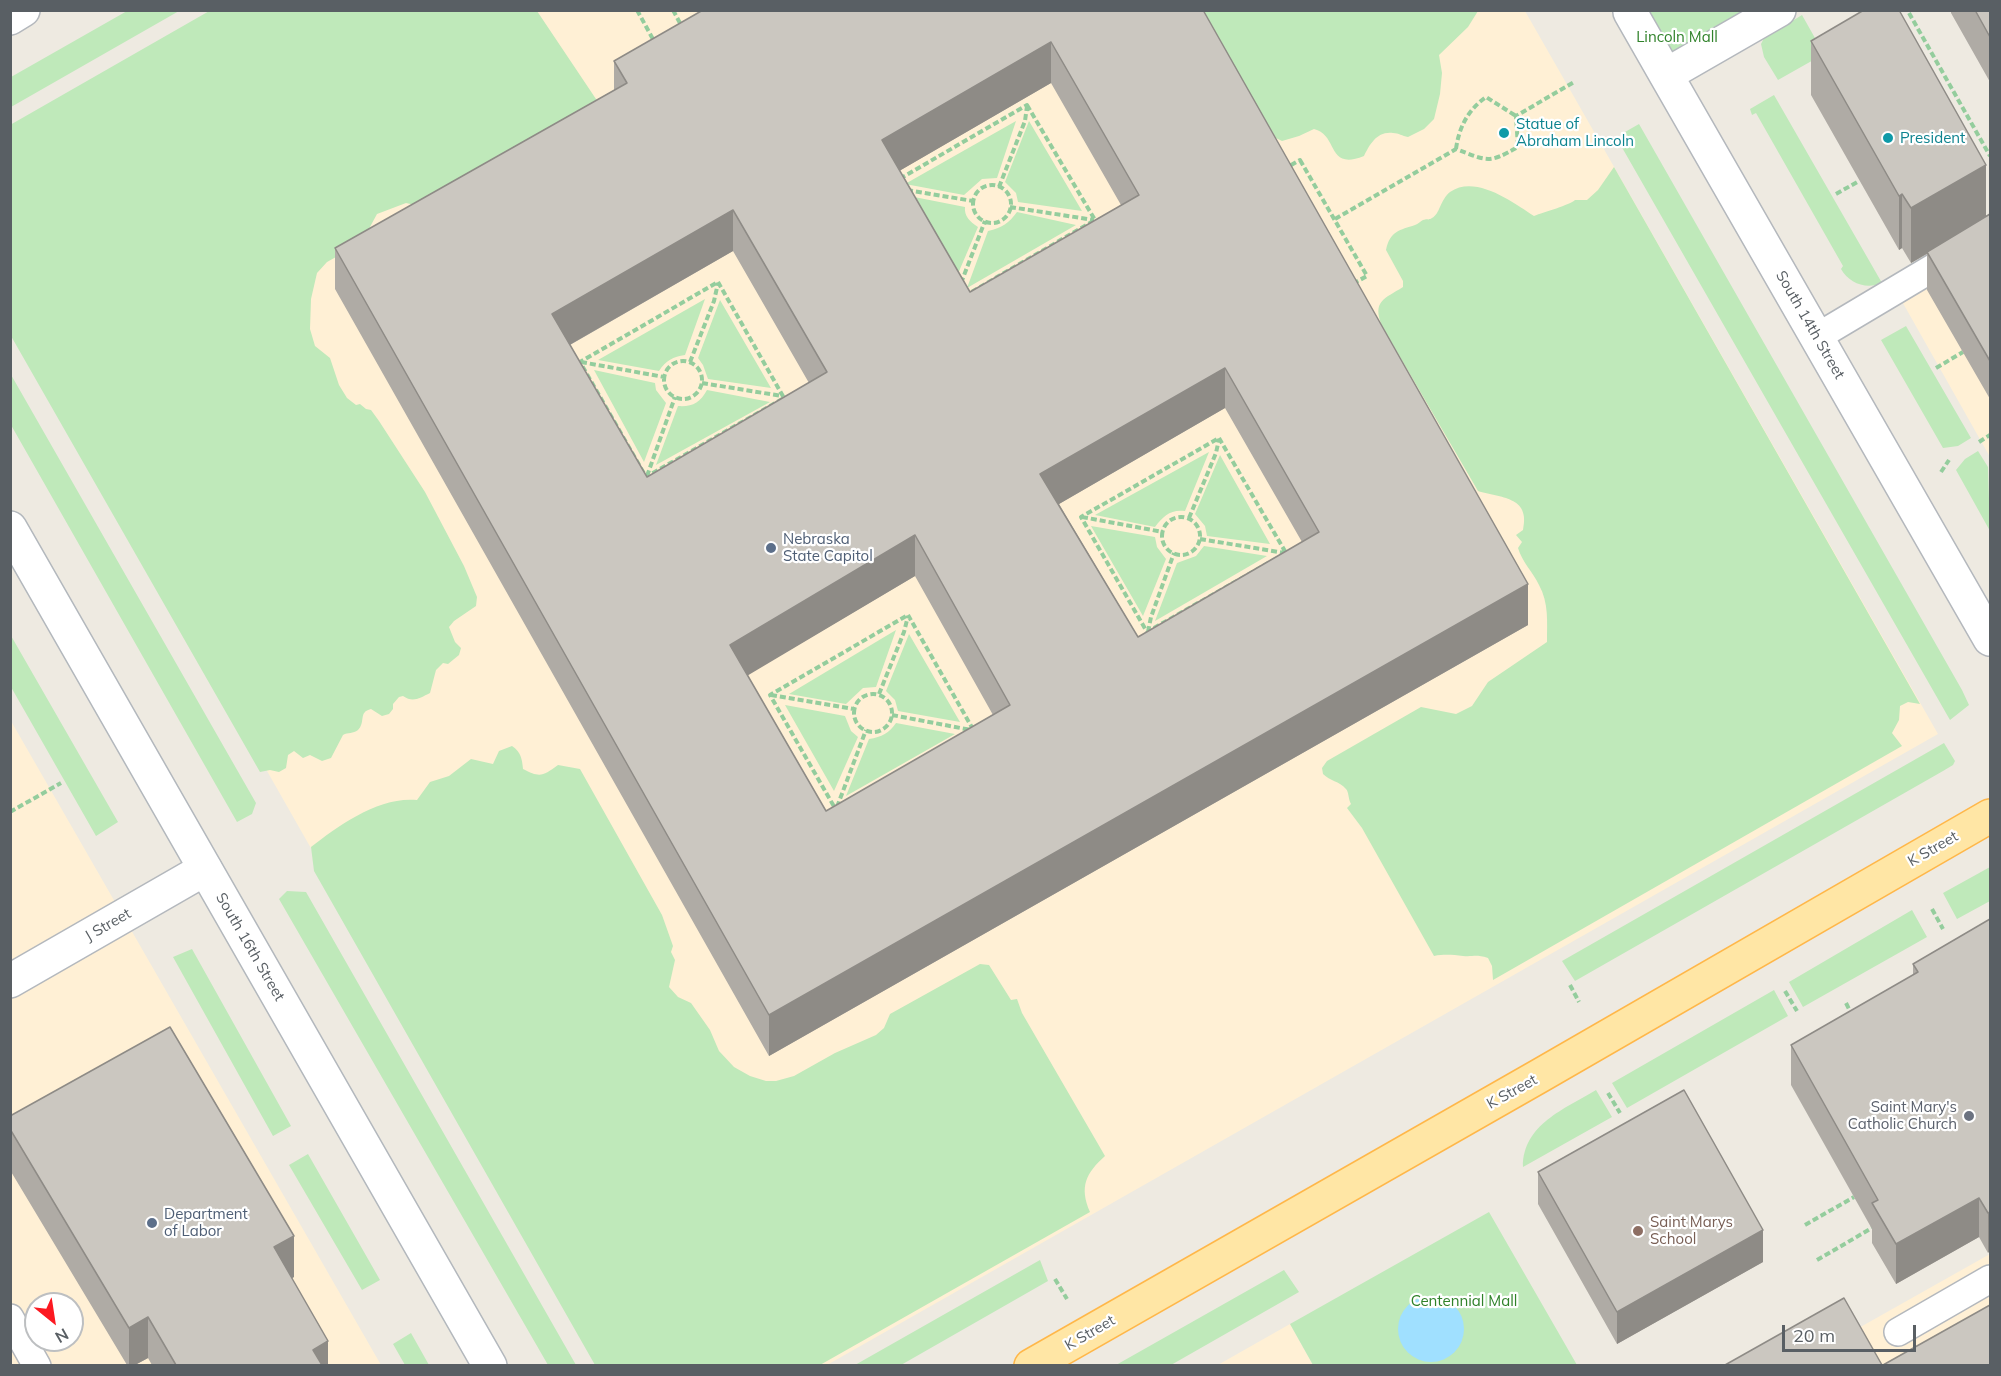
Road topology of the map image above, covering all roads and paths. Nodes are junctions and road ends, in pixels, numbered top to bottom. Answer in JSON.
{"nodes":[{"id":1,"x":23,"y":10,"type":"edge"},
{"id":2,"x":637,"y":10,"type":"edge"},
{"id":3,"x":673,"y":10,"type":"edge"},
{"id":4,"x":1779,"y":10,"type":"edge"},
{"id":5,"x":1631,"y":11,"type":"edge"},
{"id":6,"x":1909,"y":13,"type":"dead end"},
{"id":7,"x":10,"y":18,"type":"edge"},
{"id":8,"x":683,"y":28,"type":"edge"},
{"id":9,"x":656,"y":44,"type":"edge"},
{"id":10,"x":1666,"y":75,"type":"junction"},
{"id":11,"x":1574,"y":82,"type":"dead end"},
{"id":12,"x":1028,"y":105,"type":"junction"},
{"id":13,"x":1516,"y":117,"type":"junction"},
{"id":14,"x":1456,"y":149,"type":"junction"},
{"id":15,"x":1990,"y":156,"type":"edge"},
{"id":16,"x":1859,"y":181,"type":"edge"},
{"id":17,"x":889,"y":185,"type":"junction"},
{"id":18,"x":897,"y":187,"type":"edge"},
{"id":19,"x":999,"y":187,"type":"junction"},
{"id":20,"x":905,"y":189,"type":"edge"},
{"id":21,"x":1836,"y":194,"type":"dead end"},
{"id":22,"x":973,"y":201,"type":"junction"},
{"id":23,"x":1010,"y":207,"type":"junction"},
{"id":24,"x":1335,"y":219,"type":"junction"},
{"id":25,"x":1095,"y":220,"type":"junction"},
{"id":26,"x":985,"y":221,"type":"junction"},
{"id":27,"x":1990,"y":234,"type":"edge"},
{"id":28,"x":718,"y":282,"type":"junction"},
{"id":29,"x":956,"y":301,"type":"junction"},
{"id":30,"x":1817,"y":337,"type":"junction"},
{"id":31,"x":1963,"y":352,"type":"edge"},
{"id":32,"x":580,"y":362,"type":"junction"},
{"id":33,"x":690,"y":362,"type":"junction"},
{"id":34,"x":1936,"y":368,"type":"dead end"},
{"id":35,"x":664,"y":377,"type":"junction"},
{"id":36,"x":702,"y":383,"type":"junction"},
{"id":37,"x":783,"y":396,"type":"junction"},
{"id":38,"x":675,"y":397,"type":"junction"},
{"id":39,"x":1990,"y":435,"type":"edge"},
{"id":40,"x":1220,"y":438,"type":"junction"},
{"id":41,"x":1979,"y":442,"type":"dead end"},
{"id":42,"x":646,"y":477,"type":"junction"},
{"id":43,"x":1081,"y":517,"type":"junction"},
{"id":44,"x":1189,"y":518,"type":"junction"},
{"id":45,"x":10,"y":528,"type":"edge"},
{"id":46,"x":1163,"y":532,"type":"junction"},
{"id":47,"x":1200,"y":539,"type":"junction"},
{"id":48,"x":1174,"y":553,"type":"junction"},
{"id":49,"x":1286,"y":553,"type":"junction"},
{"id":50,"x":908,"y":615,"type":"junction"},
{"id":51,"x":1147,"y":632,"type":"junction"},
{"id":52,"x":1990,"y":639,"type":"edge"},
{"id":53,"x":879,"y":694,"type":"junction"},
{"id":54,"x":770,"y":695,"type":"junction"},
{"id":55,"x":854,"y":710,"type":"junction"},
{"id":56,"x":892,"y":715,"type":"junction"},
{"id":57,"x":866,"y":730,"type":"junction"},
{"id":58,"x":974,"y":731,"type":"junction"},
{"id":59,"x":61,"y":783,"type":"dead end"},
{"id":60,"x":837,"y":810,"type":"junction"},
{"id":61,"x":10,"y":812,"type":"edge"},
{"id":62,"x":1990,"y":816,"type":"edge"},
{"id":63,"x":205,"y":869,"type":"junction"},
{"id":64,"x":1932,"y":909,"type":"dead end"},
{"id":65,"x":1943,"y":928,"type":"dead end"},
{"id":66,"x":10,"y":981,"type":"edge"},
{"id":67,"x":1570,"y":985,"type":"dead end"},
{"id":68,"x":1785,"y":991,"type":"dead end"},
{"id":69,"x":1579,"y":1002,"type":"dead end"},
{"id":70,"x":1846,"y":1003,"type":"dead end"},
{"id":71,"x":1797,"y":1011,"type":"dead end"},
{"id":72,"x":1856,"y":1022,"type":"edge"},
{"id":73,"x":1608,"y":1093,"type":"dead end"},
{"id":74,"x":1620,"y":1113,"type":"dead end"},
{"id":75,"x":1854,"y":1197,"type":"edge"},
{"id":76,"x":1805,"y":1225,"type":"dead end"},
{"id":77,"x":1872,"y":1228,"type":"edge"},
{"id":78,"x":1817,"y":1260,"type":"dead end"},
{"id":79,"x":1055,"y":1279,"type":"dead end"},
{"id":80,"x":1990,"y":1279,"type":"edge"},
{"id":81,"x":1067,"y":1300,"type":"dead end"},
{"id":82,"x":10,"y":1318,"type":"edge"},
{"id":83,"x":1898,"y":1332,"type":"dead end"},
{"id":84,"x":37,"y":1365,"type":"edge"},
{"id":85,"x":490,"y":1365,"type":"edge"},
{"id":86,"x":1031,"y":1365,"type":"edge"}],
"edges":[{"from":1,"to":7,"type":"street"},
{"from":2,"to":9,"type":"path"},
{"from":3,"to":8,"type":"path"},
{"from":4,"to":10,"type":"street"},
{"from":5,"to":10,"type":"street","name":"South 14th Street"},
{"from":6,"to":15,"type":"path"},
{"from":10,"to":30,"type":"street","name":"South 14th Street"},
{"from":11,"to":13,"type":"path"},
{"from":12,"to":17,"type":"path"},
{"from":12,"to":19,"type":"path"},
{"from":12,"to":25,"type":"path"},
{"from":13,"to":14,"type":"path"},
{"from":13,"to":14,"type":"path"},
{"from":14,"to":24,"type":"path"},
{"from":16,"to":21,"type":"path"},
{"from":17,"to":18,"type":"path"},
{"from":17,"to":29,"type":"path"},
{"from":19,"to":22,"type":"path"},
{"from":19,"to":23,"type":"path"},
{"from":20,"to":22,"type":"path"},
{"from":22,"to":26,"type":"path"},
{"from":23,"to":25,"type":"path"},
{"from":23,"to":26,"type":"path"},
{"from":24,"to":24,"type":"path"},
{"from":25,"to":29,"type":"path"},
{"from":26,"to":29,"type":"path"},
{"from":27,"to":30,"type":"lane"},
{"from":28,"to":32,"type":"path"},
{"from":28,"to":33,"type":"path"},
{"from":28,"to":37,"type":"path"},
{"from":30,"to":52,"type":"street","name":"South 14th Street"},
{"from":31,"to":34,"type":"path"},
{"from":32,"to":35,"type":"path"},
{"from":32,"to":42,"type":"path"},
{"from":33,"to":35,"type":"path"},
{"from":33,"to":36,"type":"path"},
{"from":35,"to":38,"type":"path"},
{"from":36,"to":37,"type":"path"},
{"from":36,"to":38,"type":"path"},
{"from":37,"to":42,"type":"path"},
{"from":38,"to":42,"type":"path"},
{"from":39,"to":41,"type":"path"},
{"from":40,"to":43,"type":"path"},
{"from":40,"to":44,"type":"path"},
{"from":40,"to":49,"type":"path"},
{"from":43,"to":46,"type":"path"},
{"from":43,"to":51,"type":"path"},
{"from":44,"to":46,"type":"path"},
{"from":44,"to":47,"type":"path"},
{"from":45,"to":63,"type":"street","name":"South 16th Street"},
{"from":46,"to":48,"type":"path"},
{"from":47,"to":48,"type":"path"},
{"from":47,"to":49,"type":"path"},
{"from":48,"to":51,"type":"path"},
{"from":49,"to":51,"type":"path"},
{"from":50,"to":53,"type":"path"},
{"from":50,"to":54,"type":"path"},
{"from":50,"to":58,"type":"path"},
{"from":53,"to":55,"type":"path"},
{"from":53,"to":56,"type":"path"},
{"from":54,"to":55,"type":"path"},
{"from":54,"to":60,"type":"path"},
{"from":55,"to":57,"type":"path"},
{"from":56,"to":57,"type":"path"},
{"from":56,"to":58,"type":"path"},
{"from":57,"to":60,"type":"path"},
{"from":58,"to":60,"type":"path"},
{"from":59,"to":61,"type":"path"},
{"from":62,"to":86,"type":"main road","name":"K Street"},
{"from":63,"to":66,"type":"street","name":"J Street"},
{"from":63,"to":85,"type":"street","name":"South 16th Street"},
{"from":64,"to":65,"type":"path"},
{"from":67,"to":69,"type":"path"},
{"from":68,"to":71,"type":"path"},
{"from":70,"to":72,"type":"path"},
{"from":73,"to":74,"type":"path"},
{"from":75,"to":76,"type":"path"},
{"from":77,"to":78,"type":"path"},
{"from":79,"to":81,"type":"path"},
{"from":80,"to":83,"type":"lane"},
{"from":82,"to":84,"type":"lane"}]}
